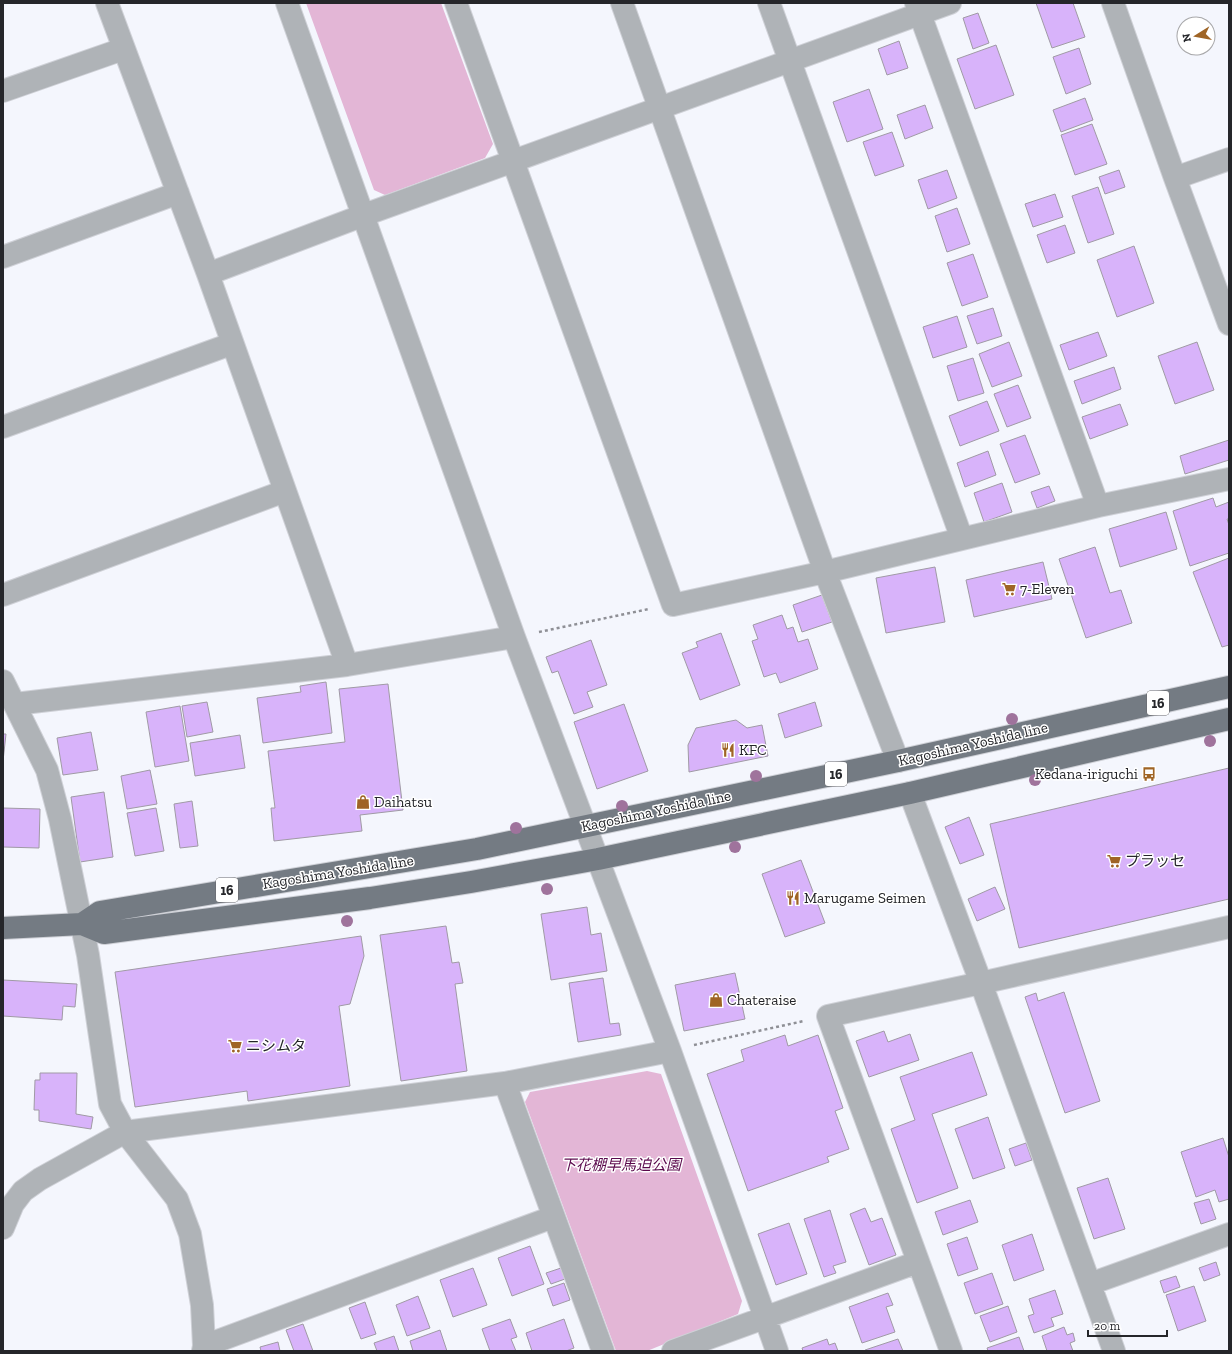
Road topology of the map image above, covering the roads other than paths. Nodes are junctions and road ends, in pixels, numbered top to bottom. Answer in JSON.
{"nodes":[{"id":1,"x":107,"y":3,"type":"edge"},
{"id":2,"x":287,"y":3,"type":"edge"},
{"id":3,"x":456,"y":3,"type":"edge"},
{"id":4,"x":622,"y":3,"type":"edge"},
{"id":5,"x":769,"y":3,"type":"edge"},
{"id":6,"x":950,"y":3,"type":"edge"},
{"id":7,"x":1113,"y":3,"type":"edge"},
{"id":8,"x":918,"y":9,"type":"edge"},
{"id":9,"x":123,"y":49,"type":"junction"},
{"id":10,"x":790,"y":61,"type":"junction"},
{"id":11,"x":3,"y":91,"type":"edge"},
{"id":12,"x":660,"y":108,"type":"junction"},
{"id":13,"x":1229,"y":159,"type":"edge"},
{"id":14,"x":514,"y":162,"type":"junction"},
{"id":15,"x":1175,"y":178,"type":"junction"},
{"id":16,"x":178,"y":193,"type":"junction"},
{"id":17,"x":364,"y":215,"type":"junction"},
{"id":18,"x":3,"y":257,"type":"edge"},
{"id":19,"x":208,"y":274,"type":"junction"},
{"id":20,"x":1229,"y":324,"type":"edge"},
{"id":21,"x":231,"y":344,"type":"junction"},
{"id":22,"x":3,"y":427,"type":"edge"},
{"id":23,"x":1229,"y":479,"type":"edge"},
{"id":24,"x":285,"y":491,"type":"junction"},
{"id":25,"x":1098,"y":506,"type":"junction"},
{"id":26,"x":962,"y":539,"type":"junction"},
{"id":27,"x":825,"y":572,"type":"junction"},
{"id":28,"x":3,"y":595,"type":"edge"},
{"id":29,"x":514,"y":636,"type":"junction"},
{"id":30,"x":347,"y":665,"type":"junction"},
{"id":31,"x":3,"y":681,"type":"edge"},
{"id":32,"x":1229,"y":687,"type":"edge"},
{"id":33,"x":16,"y":704,"type":"junction"},
{"id":34,"x":1229,"y":719,"type":"edge"},
{"id":35,"x":898,"y":761,"type":"junction"},
{"id":36,"x":910,"y":793,"type":"junction"},
{"id":37,"x":585,"y":826,"type":"junction"},
{"id":38,"x":598,"y":859,"type":"junction"},
{"id":39,"x":82,"y":924,"type":"junction"},
{"id":40,"x":1229,"y":927,"type":"edge"},
{"id":41,"x":3,"y":928,"type":"edge"},
{"id":42,"x":981,"y":983,"type":"junction"},
{"id":43,"x":670,"y":1051,"type":"junction"},
{"id":44,"x":505,"y":1083,"type":"junction"},
{"id":45,"x":125,"y":1132,"type":"junction"},
{"id":46,"x":553,"y":1217,"type":"junction"},
{"id":47,"x":3,"y":1228,"type":"edge"},
{"id":48,"x":1229,"y":1234,"type":"edge"},
{"id":49,"x":918,"y":1262,"type":"junction"},
{"id":50,"x":1090,"y":1284,"type":"junction"},
{"id":51,"x":765,"y":1318,"type":"junction"},
{"id":52,"x":204,"y":1349,"type":"edge"},
{"id":53,"x":603,"y":1351,"type":"edge"},
{"id":54,"x":673,"y":1351,"type":"edge"},
{"id":55,"x":777,"y":1351,"type":"edge"},
{"id":56,"x":951,"y":1351,"type":"edge"},
{"id":57,"x":1114,"y":1351,"type":"edge"}],
"edges":[{"from":1,"to":9,"type":"street"},
{"from":2,"to":17,"type":"street"},
{"from":3,"to":14,"type":"street"},
{"from":4,"to":12,"type":"street"},
{"from":5,"to":10,"type":"street"},
{"from":6,"to":8,"type":"street"},
{"from":7,"to":15,"type":"street"},
{"from":8,"to":10,"type":"street"},
{"from":8,"to":25,"type":"street"},
{"from":9,"to":11,"type":"street"},
{"from":9,"to":16,"type":"street"},
{"from":10,"to":12,"type":"street"},
{"from":10,"to":26,"type":"street"},
{"from":12,"to":14,"type":"street"},
{"from":12,"to":27,"type":"street"},
{"from":13,"to":15,"type":"street"},
{"from":14,"to":17,"type":"street"},
{"from":14,"to":27,"type":"street"},
{"from":15,"to":20,"type":"street"},
{"from":16,"to":18,"type":"street"},
{"from":16,"to":19,"type":"street"},
{"from":17,"to":19,"type":"street"},
{"from":17,"to":29,"type":"street"},
{"from":19,"to":21,"type":"street"},
{"from":21,"to":22,"type":"street"},
{"from":21,"to":24,"type":"street"},
{"from":23,"to":25,"type":"street"},
{"from":24,"to":28,"type":"street"},
{"from":24,"to":30,"type":"street"},
{"from":25,"to":26,"type":"street"},
{"from":26,"to":27,"type":"street"},
{"from":27,"to":35,"type":"street"},
{"from":29,"to":30,"type":"street"},
{"from":29,"to":37,"type":"street"},
{"from":30,"to":33,"type":"street"},
{"from":31,"to":33,"type":"street"},
{"from":32,"to":35,"type":"main road","name":"Kagoshima Yoshida line","number":"16"},
{"from":33,"to":39,"type":"street"},
{"from":34,"to":36,"type":"main road","name":"Kagoshima Yoshida line","number":"16"},
{"from":35,"to":37,"type":"main road","name":"Kagoshima Yoshida line","number":"16"},
{"from":36,"to":38,"type":"main road","name":"Kagoshima Yoshida line","number":"16"},
{"from":36,"to":42,"type":"street"},
{"from":37,"to":38,"type":"street"},
{"from":37,"to":39,"type":"main road","name":"Kagoshima Yoshida line","number":"16"},
{"from":38,"to":39,"type":"main road","name":"Kagoshima Yoshida line","number":"16"},
{"from":38,"to":43,"type":"street"},
{"from":39,"to":41,"type":"main road","name":"Kagoshima Yoshida line","number":"16"},
{"from":39,"to":45,"type":"street"},
{"from":40,"to":42,"type":"street"},
{"from":42,"to":49,"type":"street"},
{"from":42,"to":50,"type":"street"},
{"from":43,"to":44,"type":"street"},
{"from":43,"to":51,"type":"street"},
{"from":44,"to":45,"type":"street"},
{"from":44,"to":46,"type":"street"},
{"from":45,"to":47,"type":"street"},
{"from":45,"to":52,"type":"street"},
{"from":46,"to":52,"type":"street"},
{"from":46,"to":53,"type":"street"},
{"from":48,"to":50,"type":"street"},
{"from":49,"to":51,"type":"street"},
{"from":49,"to":56,"type":"street"},
{"from":50,"to":57,"type":"street"},
{"from":51,"to":54,"type":"street"},
{"from":51,"to":55,"type":"street"}]}
